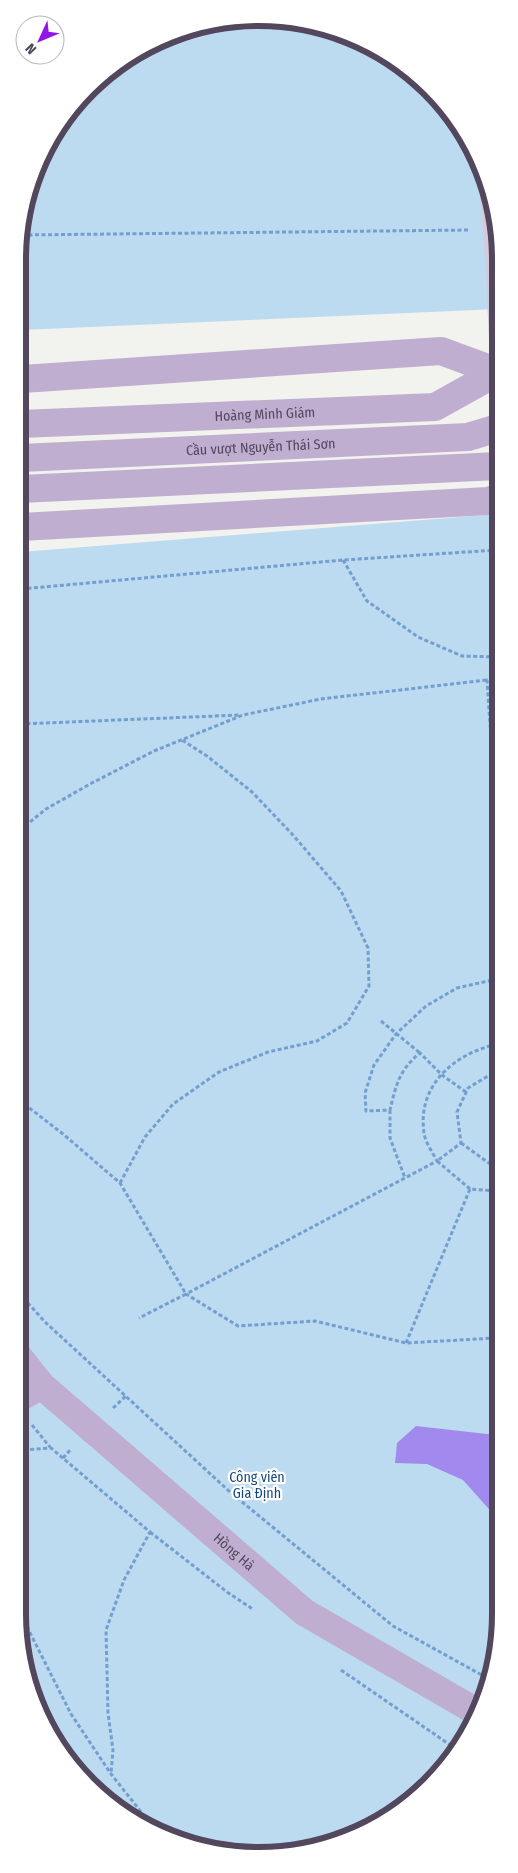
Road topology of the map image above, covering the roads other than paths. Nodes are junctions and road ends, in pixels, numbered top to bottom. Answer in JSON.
{"nodes":[{"id":1,"x":492,"y":370,"type":"edge"},
{"id":2,"x":492,"y":375,"type":"edge"},
{"id":3,"x":26,"y":379,"type":"edge"},
{"id":4,"x":26,"y":424,"type":"edge"},
{"id":5,"x":492,"y":430,"type":"edge"},
{"id":6,"x":26,"y":458,"type":"edge"},
{"id":7,"x":491,"y":466,"type":"edge"},
{"id":8,"x":26,"y":489,"type":"edge"},
{"id":9,"x":492,"y":500,"type":"edge"},
{"id":10,"x":26,"y":528,"type":"edge"},
{"id":11,"x":26,"y":1366,"type":"edge"},
{"id":12,"x":41,"y":1385,"type":"junction"},
{"id":13,"x":26,"y":1395,"type":"edge"},
{"id":14,"x":472,"y":1709,"type":"edge"}],
"edges":[{"from":1,"to":3,"type":"main road"},
{"from":2,"to":4,"type":"main road","name":"Hoàng Minh Giám"},
{"from":5,"to":6,"type":"main road","name":"Cầu vượt Nguyễn Thái Sơn"},
{"from":7,"to":8,"type":"main road"},
{"from":9,"to":10,"type":"main road"},
{"from":11,"to":12,"type":"main road","name":"Hồng Hà"},
{"from":12,"to":13,"type":"main road"},
{"from":12,"to":14,"type":"main road","name":"Hồng Hà"}]}
